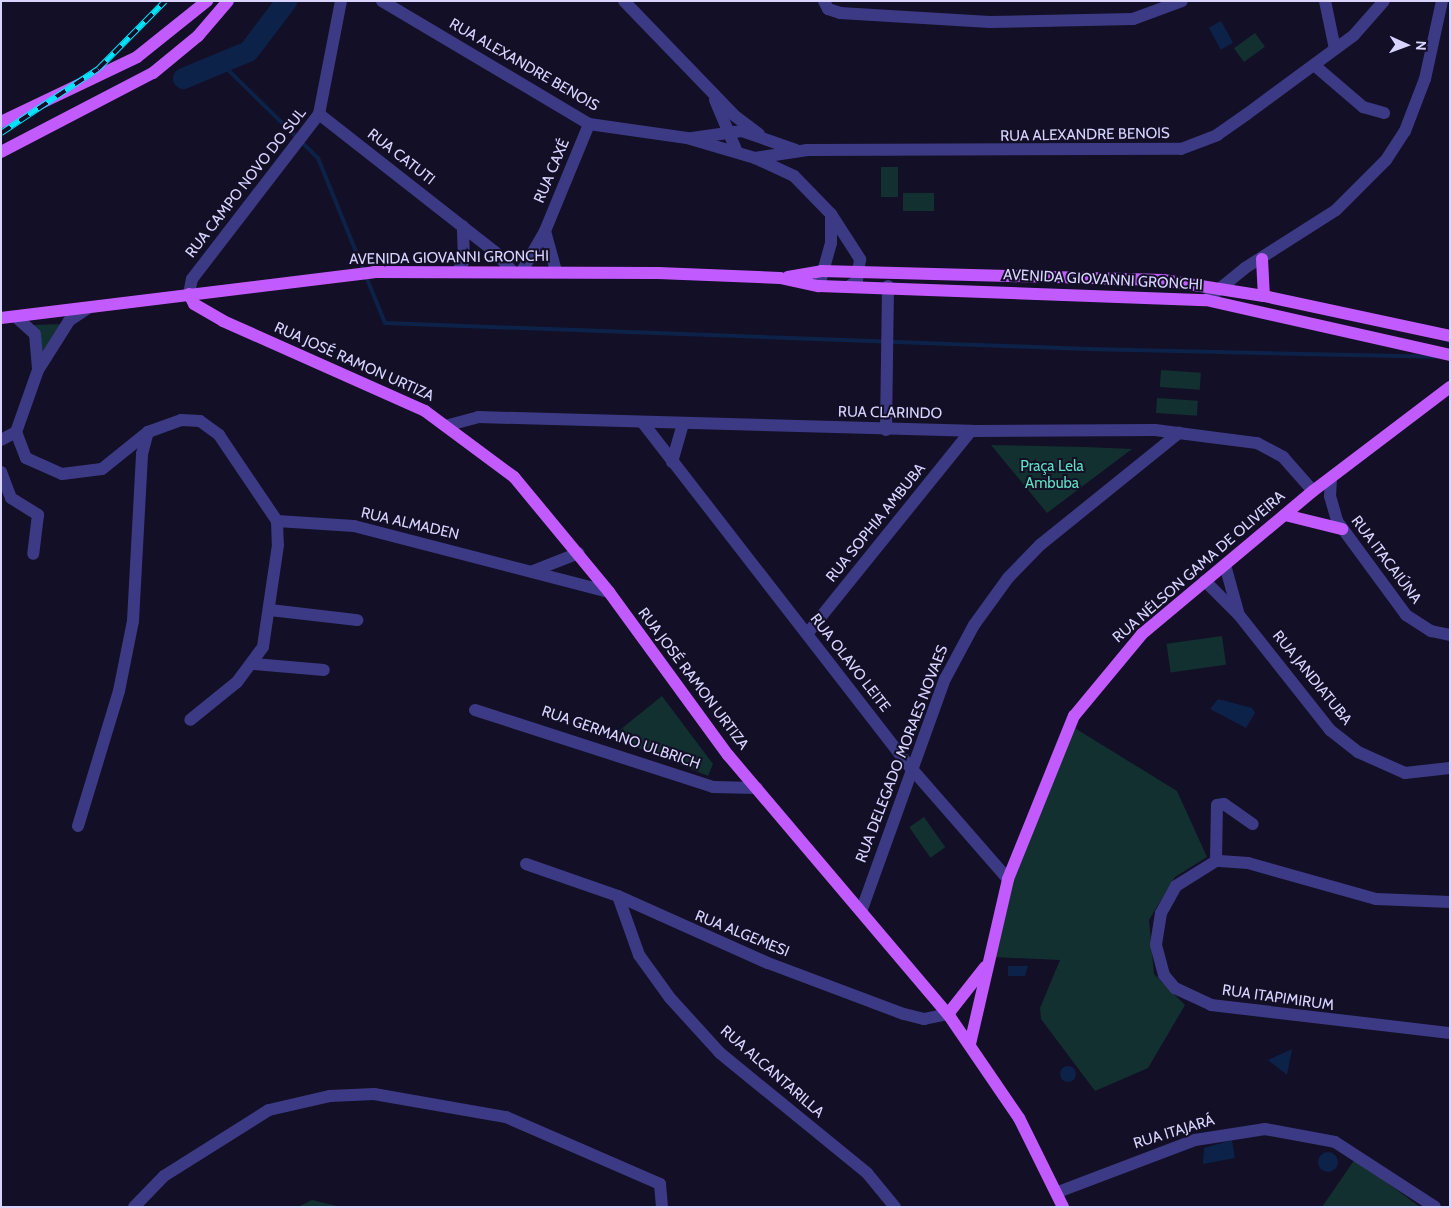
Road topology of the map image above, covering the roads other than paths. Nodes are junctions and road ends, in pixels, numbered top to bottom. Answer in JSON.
{"nodes":[{"id":1,"x":207,"y":1,"type":"edge"},
{"id":2,"x":228,"y":1,"type":"edge"},
{"id":3,"x":341,"y":1,"type":"edge"},
{"id":4,"x":382,"y":1,"type":"edge"},
{"id":5,"x":624,"y":1,"type":"edge"},
{"id":6,"x":824,"y":1,"type":"edge"},
{"id":7,"x":1182,"y":1,"type":"edge"},
{"id":8,"x":1325,"y":1,"type":"edge"},
{"id":9,"x":1384,"y":1,"type":"edge"},
{"id":10,"x":1442,"y":1,"type":"edge"},
{"id":11,"x":1335,"y":50,"type":"junction"},
{"id":12,"x":1314,"y":65,"type":"junction"},
{"id":13,"x":711,"y":91,"type":"junction"},
{"id":14,"x":1384,"y":112,"type":"dead end"},
{"id":15,"x":319,"y":114,"type":"junction"},
{"id":16,"x":1,"y":122,"type":"edge"},
{"id":17,"x":589,"y":124,"type":"junction"},
{"id":18,"x":729,"y":131,"type":"junction"},
{"id":19,"x":759,"y":134,"type":"junction"},
{"id":20,"x":687,"y":138,"type":"junction"},
{"id":21,"x":774,"y":139,"type":"junction"},
{"id":22,"x":796,"y":150,"type":"junction"},
{"id":23,"x":1,"y":152,"type":"edge"},
{"id":24,"x":737,"y":152,"type":"junction"},
{"id":25,"x":782,"y":153,"type":"junction"},
{"id":26,"x":755,"y":158,"type":"junction"},
{"id":27,"x":794,"y":176,"type":"junction"},
{"id":28,"x":831,"y":214,"type":"junction"},
{"id":29,"x":462,"y":226,"type":"junction"},
{"id":30,"x":545,"y":231,"type":"junction"},
{"id":31,"x":1262,"y":259,"type":"junction"},
{"id":32,"x":458,"y":271,"type":"junction"},
{"id":33,"x":517,"y":271,"type":"junction"},
{"id":34,"x":556,"y":271,"type":"junction"},
{"id":35,"x":821,"y":271,"type":"junction"},
{"id":36,"x":859,"y":272,"type":"junction"},
{"id":37,"x":780,"y":278,"type":"junction"},
{"id":38,"x":819,"y":286,"type":"junction"},
{"id":39,"x":849,"y":286,"type":"junction"},
{"id":40,"x":888,"y":286,"type":"junction"},
{"id":41,"x":1218,"y":288,"type":"junction"},
{"id":42,"x":189,"y":294,"type":"junction"},
{"id":43,"x":1264,"y":296,"type":"junction"},
{"id":44,"x":1206,"y":300,"type":"junction"},
{"id":45,"x":88,"y":308,"type":"junction"},
{"id":46,"x":16,"y":317,"type":"junction"},
{"id":47,"x":1,"y":318,"type":"edge"},
{"id":48,"x":1450,"y":336,"type":"edge"},
{"id":49,"x":1450,"y":355,"type":"edge"},
{"id":50,"x":38,"y":370,"type":"junction"},
{"id":51,"x":1450,"y":387,"type":"edge"},
{"id":52,"x":643,"y":423,"type":"junction"},
{"id":53,"x":683,"y":424,"type":"junction"},
{"id":54,"x":449,"y":425,"type":"junction"},
{"id":55,"x":886,"y":430,"type":"junction"},
{"id":56,"x":971,"y":431,"type":"junction"},
{"id":57,"x":16,"y":432,"type":"junction"},
{"id":58,"x":148,"y":432,"type":"junction"},
{"id":59,"x":1179,"y":433,"type":"junction"},
{"id":60,"x":1,"y":440,"type":"edge"},
{"id":61,"x":672,"y":462,"type":"junction"},
{"id":62,"x":1,"y":472,"type":"edge"},
{"id":63,"x":1331,"y":478,"type":"junction"},
{"id":64,"x":1313,"y":490,"type":"junction"},
{"id":65,"x":1285,"y":515,"type":"junction"},
{"id":66,"x":277,"y":520,"type":"junction"},
{"id":67,"x":1342,"y":529,"type":"junction"},
{"id":68,"x":579,"y":553,"type":"junction"},
{"id":69,"x":32,"y":554,"type":"dead end"},
{"id":70,"x":1225,"y":565,"type":"junction"},
{"id":71,"x":533,"y":570,"type":"junction"},
{"id":72,"x":1205,"y":581,"type":"junction"},
{"id":73,"x":609,"y":592,"type":"junction"},
{"id":74,"x":270,"y":610,"type":"junction"},
{"id":75,"x":1239,"y":615,"type":"junction"},
{"id":76,"x":357,"y":620,"type":"dead end"},
{"id":77,"x":806,"y":634,"type":"junction"},
{"id":78,"x":1450,"y":635,"type":"edge"},
{"id":79,"x":254,"y":664,"type":"junction"},
{"id":80,"x":324,"y":670,"type":"dead end"},
{"id":81,"x":475,"y":710,"type":"dead end"},
{"id":82,"x":190,"y":720,"type":"dead end"},
{"id":83,"x":911,"y":768,"type":"junction"},
{"id":84,"x":1450,"y":768,"type":"edge"},
{"id":85,"x":757,"y":788,"type":"junction"},
{"id":86,"x":1254,"y":824,"type":"dead end"},
{"id":87,"x":78,"y":826,"type":"dead end"},
{"id":88,"x":1216,"y":861,"type":"junction"},
{"id":89,"x":526,"y":864,"type":"dead end"},
{"id":90,"x":1008,"y":879,"type":"junction"},
{"id":91,"x":618,"y":896,"type":"junction"},
{"id":92,"x":1450,"y":902,"type":"edge"},
{"id":93,"x":862,"y":909,"type":"junction"},
{"id":94,"x":987,"y":964,"type":"junction"},
{"id":95,"x":948,"y":1014,"type":"junction"},
{"id":96,"x":1450,"y":1033,"type":"edge"},
{"id":97,"x":970,"y":1044,"type":"junction"},
{"id":98,"x":1058,"y":1192,"type":"junction"},
{"id":99,"x":134,"y":1207,"type":"edge"},
{"id":100,"x":662,"y":1207,"type":"edge"},
{"id":101,"x":895,"y":1207,"type":"edge"},
{"id":102,"x":1063,"y":1207,"type":"edge"},
{"id":103,"x":1435,"y":1207,"type":"edge"}],
"edges":[{"from":1,"to":16,"type":"main road"},
{"from":2,"to":23,"type":"main road"},
{"from":3,"to":15,"type":"street","name":"RUA CAMPO NOVO DO SUL"},
{"from":4,"to":17,"type":"street","name":"RUA ALEXANDRE BENOIS"},
{"from":5,"to":13,"type":"street"},
{"from":6,"to":7,"type":"street"},
{"from":8,"to":11,"type":"street"},
{"from":9,"to":11,"type":"street","name":"RUA ALEXANDRE BENOIS"},
{"from":10,"to":31,"type":"street"},
{"from":11,"to":12,"type":"street","name":"RUA ALEXANDRE BENOIS"},
{"from":12,"to":14,"type":"street"},
{"from":12,"to":22,"type":"street","name":"RUA ALEXANDRE BENOIS"},
{"from":13,"to":18,"type":"street"},
{"from":13,"to":19,"type":"street"},
{"from":15,"to":29,"type":"street","name":"RUA CATUTI"},
{"from":15,"to":42,"type":"street","name":"RUA CAMPO NOVO DO SUL"},
{"from":17,"to":20,"type":"street","name":"RUA ALEXANDRE BENOIS"},
{"from":17,"to":30,"type":"street","name":"RUA CAXÉ"},
{"from":18,"to":19,"type":"street","name":"RUA ALEXANDRE BENOIS"},
{"from":18,"to":20,"type":"street","name":"RUA ALEXANDRE BENOIS"},
{"from":18,"to":24,"type":"street"},
{"from":19,"to":21,"type":"street","name":"RUA ALEXANDRE BENOIS"},
{"from":20,"to":24,"type":"street","name":"RUA ALEXANDRE BENOIS"},
{"from":21,"to":22,"type":"street","name":"RUA ALEXANDRE BENOIS"},
{"from":21,"to":25,"type":"street"},
{"from":22,"to":25,"type":"street","name":"RUA ALEXANDRE BENOIS"},
{"from":24,"to":26,"type":"street","name":"RUA ALEXANDRE BENOIS"},
{"from":25,"to":26,"type":"street","name":"RUA ALEXANDRE BENOIS"},
{"from":25,"to":27,"type":"street"},
{"from":26,"to":27,"type":"street"},
{"from":27,"to":28,"type":"street"},
{"from":28,"to":35,"type":"street"},
{"from":28,"to":36,"type":"street"},
{"from":29,"to":32,"type":"street"},
{"from":29,"to":33,"type":"street","name":"RUA CATUTI"},
{"from":30,"to":33,"type":"street","name":"RUA CAXÉ"},
{"from":30,"to":34,"type":"street"},
{"from":31,"to":41,"type":"street"},
{"from":31,"to":43,"type":"main road"},
{"from":32,"to":33,"type":"main road","name":"AVENIDA GIOVANNI GRONCHI"},
{"from":32,"to":42,"type":"main road","name":"AVENIDA GIOVANNI GRONCHI"},
{"from":33,"to":34,"type":"main road","name":"AVENIDA GIOVANNI GRONCHI"},
{"from":34,"to":37,"type":"main road","name":"AVENIDA GIOVANNI GRONCHI"},
{"from":35,"to":36,"type":"main road","name":"AVENIDA GIOVANNI GRONCHI"},
{"from":35,"to":37,"type":"main road","name":"AVENIDA GIOVANNI GRONCHI"},
{"from":35,"to":38,"type":"street"},
{"from":36,"to":39,"type":"street"},
{"from":36,"to":41,"type":"main road","name":"AVENIDA GIOVANNI GRONCHI"},
{"from":37,"to":38,"type":"main road","name":"AVENIDA GIOVANNI GRONCHI"},
{"from":38,"to":39,"type":"main road","name":"AVENIDA GIOVANNI GRONCHI"},
{"from":39,"to":40,"type":"main road","name":"AVENIDA GIOVANNI GRONCHI"},
{"from":40,"to":44,"type":"main road","name":"AVENIDA GIOVANNI GRONCHI"},
{"from":40,"to":55,"type":"street"},
{"from":41,"to":43,"type":"main road","name":"AVENIDA GIOVANNI GRONCHI"},
{"from":41,"to":44,"type":"street"},
{"from":42,"to":45,"type":"main road","name":"AVENIDA GIOVANNI GRONCHI"},
{"from":42,"to":54,"type":"main road","name":"RUA JOSÉ RAMON URTIZA"},
{"from":43,"to":48,"type":"main road","name":"AVENIDA GIOVANNI GRONCHI"},
{"from":44,"to":49,"type":"main road","name":"AVENIDA GIOVANNI GRONCHI"},
{"from":45,"to":46,"type":"main road","name":"AVENIDA GIOVANNI GRONCHI"},
{"from":45,"to":50,"type":"street"},
{"from":46,"to":47,"type":"main road","name":"AVENIDA GIOVANNI GRONCHI"},
{"from":46,"to":50,"type":"street"},
{"from":50,"to":57,"type":"street"},
{"from":51,"to":63,"type":"main road","name":"RUA NÉLSON GAMA DE OLIVEIRA"},
{"from":52,"to":53,"type":"street","name":"RUA CLARINDO"},
{"from":52,"to":54,"type":"street","name":"RUA CLARINDO"},
{"from":52,"to":61,"type":"street","name":"RUA OLAVO LEITE"},
{"from":53,"to":55,"type":"street","name":"RUA CLARINDO"},
{"from":53,"to":61,"type":"street"},
{"from":54,"to":68,"type":"main road","name":"RUA JOSÉ RAMON URTIZA"},
{"from":55,"to":56,"type":"street","name":"RUA CLARINDO"},
{"from":56,"to":59,"type":"street","name":"RUA CLARINDO"},
{"from":56,"to":77,"type":"street","name":"RUA SOPHIA AMBUBA"},
{"from":57,"to":58,"type":"street"},
{"from":57,"to":60,"type":"street"},
{"from":58,"to":66,"type":"street"},
{"from":58,"to":87,"type":"street"},
{"from":59,"to":64,"type":"street","name":"RUA CLARINDO"},
{"from":59,"to":83,"type":"street","name":"RUA DELEGADO MORAES NOVAES"},
{"from":61,"to":77,"type":"street","name":"RUA OLAVO LEITE"},
{"from":62,"to":69,"type":"street"},
{"from":63,"to":64,"type":"main road","name":"RUA NÉLSON GAMA DE OLIVEIRA"},
{"from":63,"to":67,"type":"street","name":"RUA ITACAIÚNA"},
{"from":64,"to":65,"type":"main road","name":"RUA NÉLSON GAMA DE OLIVEIRA"},
{"from":65,"to":67,"type":"main road"},
{"from":65,"to":70,"type":"main road","name":"RUA NÉLSON GAMA DE OLIVEIRA"},
{"from":66,"to":71,"type":"street","name":"RUA ALMADEN"},
{"from":66,"to":74,"type":"street"},
{"from":67,"to":78,"type":"street","name":"RUA ITACAIÚNA"},
{"from":68,"to":71,"type":"street"},
{"from":68,"to":73,"type":"main road","name":"RUA JOSÉ RAMON URTIZA"},
{"from":70,"to":72,"type":"main road","name":"RUA NÉLSON GAMA DE OLIVEIRA"},
{"from":70,"to":75,"type":"street","name":"RUA JANDIATUBA"},
{"from":71,"to":73,"type":"street","name":"RUA ALMADEN"},
{"from":72,"to":75,"type":"street","name":"RUA JANDIATUBA"},
{"from":72,"to":90,"type":"main road","name":"RUA NÉLSON GAMA DE OLIVEIRA"},
{"from":73,"to":85,"type":"main road","name":"RUA JOSÉ RAMON URTIZA"},
{"from":74,"to":76,"type":"street"},
{"from":74,"to":79,"type":"street"},
{"from":75,"to":84,"type":"street","name":"RUA JANDIATUBA"},
{"from":77,"to":83,"type":"street","name":"RUA OLAVO LEITE"},
{"from":79,"to":80,"type":"street"},
{"from":79,"to":82,"type":"street"},
{"from":81,"to":85,"type":"street","name":"RUA GERMANO ULBRICH"},
{"from":83,"to":90,"type":"street","name":"RUA OLAVO LEITE"},
{"from":83,"to":93,"type":"street","name":"RUA DELEGADO MORAES NOVAES"},
{"from":85,"to":93,"type":"main road","name":"RUA JOSÉ RAMON URTIZA"},
{"from":86,"to":88,"type":"street"},
{"from":88,"to":92,"type":"street"},
{"from":88,"to":96,"type":"street","name":"RUA ITAPIMIRUM"},
{"from":89,"to":91,"type":"street","name":"RUA ALGEMESI"},
{"from":90,"to":94,"type":"main road","name":"RUA NÉLSON GAMA DE OLIVEIRA"},
{"from":91,"to":95,"type":"street","name":"RUA ALGEMESI"},
{"from":91,"to":101,"type":"street","name":"RUA ALCANTARILLA"},
{"from":93,"to":95,"type":"main road","name":"RUA JOSÉ RAMON URTIZA"},
{"from":94,"to":95,"type":"main road","name":"RUA NÉLSON GAMA DE OLIVEIRA"},
{"from":94,"to":97,"type":"main road","name":"RUA NÉLSON GAMA DE OLIVEIRA"},
{"from":95,"to":97,"type":"main road","name":"RUA JOSÉ RAMON URTIZA"},
{"from":97,"to":98,"type":"main road","name":"RUA JOSÉ RAMON URTIZA"},
{"from":98,"to":102,"type":"main road","name":"RUA JOSÉ RAMON URTIZA"},
{"from":98,"to":103,"type":"street","name":"RUA ITAJARÁ"},
{"from":99,"to":100,"type":"street"}]}
